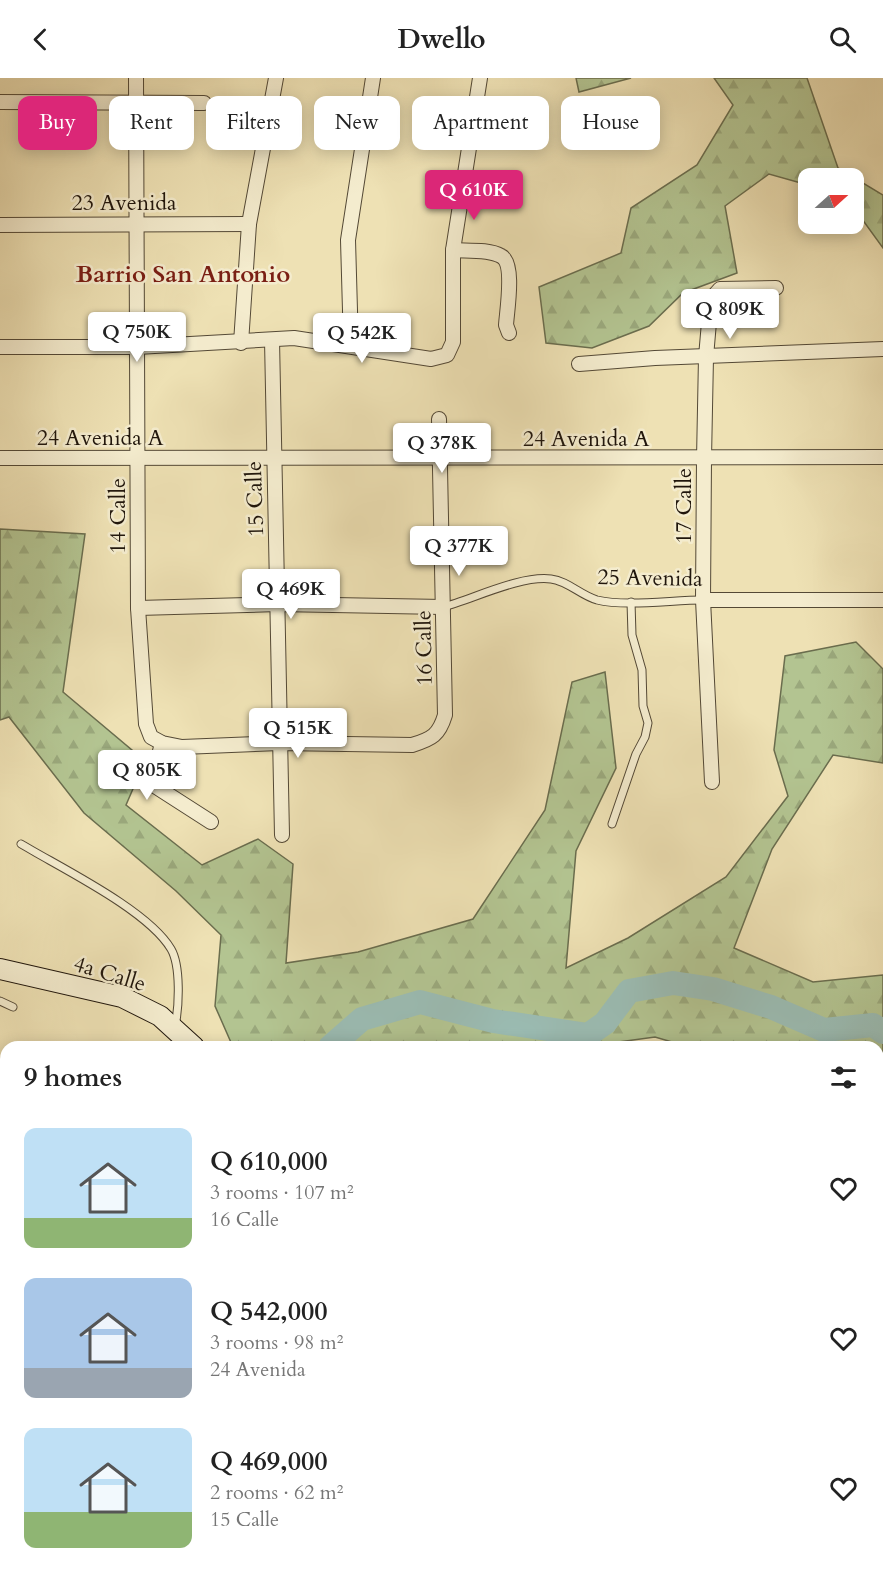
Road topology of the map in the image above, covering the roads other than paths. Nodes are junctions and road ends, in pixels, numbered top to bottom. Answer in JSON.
{"nodes":[{"id":1,"x":136,"y":78,"type":"edge"},
{"id":2,"x":276,"y":78,"type":"edge"},
{"id":3,"x":374,"y":78,"type":"edge"},
{"id":4,"x":480,"y":78,"type":"edge"},
{"id":5,"x":136,"y":96,"type":"edge"},
{"id":6,"x":0,"y":102,"type":"edge"},
{"id":7,"x":109,"y":102,"type":"edge"},
{"id":8,"x":194,"y":103,"type":"edge"},
{"id":9,"x":204,"y":103,"type":"dead end"},
{"id":10,"x":136,"y":150,"type":"edge"},
{"id":11,"x":136,"y":223,"type":"junction"},
{"id":12,"x":249,"y":224,"type":"junction"},
{"id":13,"x":0,"y":225,"type":"edge"},
{"id":14,"x":453,"y":250,"type":"junction"},
{"id":15,"x":776,"y":288,"type":"dead end"},
{"id":16,"x":509,"y":333,"type":"dead end"},
{"id":17,"x":272,"y":340,"type":"junction"},
{"id":18,"x":241,"y":343,"type":"junction"},
{"id":19,"x":351,"y":346,"type":"junction"},
{"id":20,"x":0,"y":347,"type":"edge"},
{"id":21,"x":137,"y":347,"type":"junction"},
{"id":22,"x":883,"y":350,"type":"edge"},
{"id":23,"x":706,"y":357,"type":"junction"},
{"id":24,"x":579,"y":364,"type":"dead end"},
{"id":25,"x":439,"y":419,"type":"dead end"},
{"id":26,"x":883,"y":457,"type":"edge"},
{"id":27,"x":0,"y":458,"type":"edge"},
{"id":28,"x":273,"y":458,"type":"junction"},
{"id":29,"x":138,"y":459,"type":"junction"},
{"id":30,"x":441,"y":459,"type":"junction"},
{"id":31,"x":704,"y":459,"type":"junction"},
{"id":32,"x":704,"y":600,"type":"junction"},
{"id":33,"x":883,"y":600,"type":"edge"},
{"id":34,"x":631,"y":602,"type":"junction"},
{"id":35,"x":278,"y":604,"type":"junction"},
{"id":36,"x":443,"y":607,"type":"junction"},
{"id":37,"x":138,"y":608,"type":"junction"},
{"id":38,"x":157,"y":740,"type":"junction"},
{"id":39,"x":279,"y":743,"type":"junction"},
{"id":40,"x":712,"y":782,"type":"dead end"},
{"id":41,"x":211,"y":822,"type":"dead end"},
{"id":42,"x":612,"y":824,"type":"dead end"},
{"id":43,"x":282,"y":836,"type":"dead end"},
{"id":44,"x":21,"y":844,"type":"dead end"},
{"id":45,"x":0,"y":969,"type":"edge"},
{"id":46,"x":0,"y":1001,"type":"edge"},
{"id":47,"x":14,"y":1007,"type":"dead end"},
{"id":48,"x":175,"y":1028,"type":"junction"},
{"id":49,"x":188,"y":1041,"type":"edge"}],
"edges":[{"from":1,"to":5,"type":"street","name":"14 Calle"},
{"from":2,"to":12,"type":"street"},
{"from":3,"to":19,"type":"street"},
{"from":4,"to":14,"type":"street"},
{"from":6,"to":7,"type":"street"},
{"from":8,"to":9,"type":"street"},
{"from":10,"to":11,"type":"street","name":"14 Calle"},
{"from":11,"to":12,"type":"street","name":"23 Avenida"},
{"from":11,"to":13,"type":"street","name":"23 Avenida"},
{"from":11,"to":21,"type":"street","name":"14 Calle"},
{"from":12,"to":18,"type":"street"},
{"from":14,"to":16,"type":"street"},
{"from":14,"to":19,"type":"street"},
{"from":15,"to":23,"type":"street","name":"17 Calle"},
{"from":17,"to":18,"type":"street"},
{"from":17,"to":19,"type":"street"},
{"from":17,"to":28,"type":"street","name":"15 Calle"},
{"from":18,"to":21,"type":"street"},
{"from":20,"to":21,"type":"street"},
{"from":21,"to":29,"type":"street","name":"14 Calle"},
{"from":22,"to":23,"type":"street"},
{"from":23,"to":24,"type":"street"},
{"from":23,"to":31,"type":"street","name":"17 Calle"},
{"from":25,"to":30,"type":"street","name":"16 Calle"},
{"from":26,"to":31,"type":"street","name":"24 Avenida A"},
{"from":27,"to":29,"type":"street","name":"24 Avenida A"},
{"from":28,"to":29,"type":"street","name":"24 Avenida A"},
{"from":28,"to":30,"type":"street","name":"24 Avenida A"},
{"from":28,"to":35,"type":"street","name":"15 Calle"},
{"from":29,"to":37,"type":"street","name":"14 Calle"},
{"from":30,"to":31,"type":"street","name":"24 Avenida A"},
{"from":30,"to":36,"type":"street","name":"16 Calle"},
{"from":31,"to":32,"type":"street","name":"17 Calle"},
{"from":32,"to":33,"type":"street","name":"25 Avenida"},
{"from":32,"to":34,"type":"lane","name":"25 Avenida"},
{"from":32,"to":40,"type":"street","name":"17 Calle"},
{"from":34,"to":36,"type":"lane","name":"25 Avenida"},
{"from":34,"to":42,"type":"lane"},
{"from":35,"to":36,"type":"street","name":"25 Avenida"},
{"from":35,"to":37,"type":"street","name":"25 Avenida"},
{"from":35,"to":39,"type":"street","name":"15 Calle"},
{"from":36,"to":39,"type":"street","name":"16 Calle"},
{"from":37,"to":38,"type":"street","name":"14 Calle"},
{"from":38,"to":39,"type":"street"},
{"from":38,"to":41,"type":"street"},
{"from":39,"to":43,"type":"street","name":"15 Calle"},
{"from":44,"to":48,"type":"lane"},
{"from":45,"to":48,"type":"main road","name":"4a Calle"},
{"from":46,"to":47,"type":"lane"},
{"from":48,"to":49,"type":"main road","name":"4a Calle"}]}
